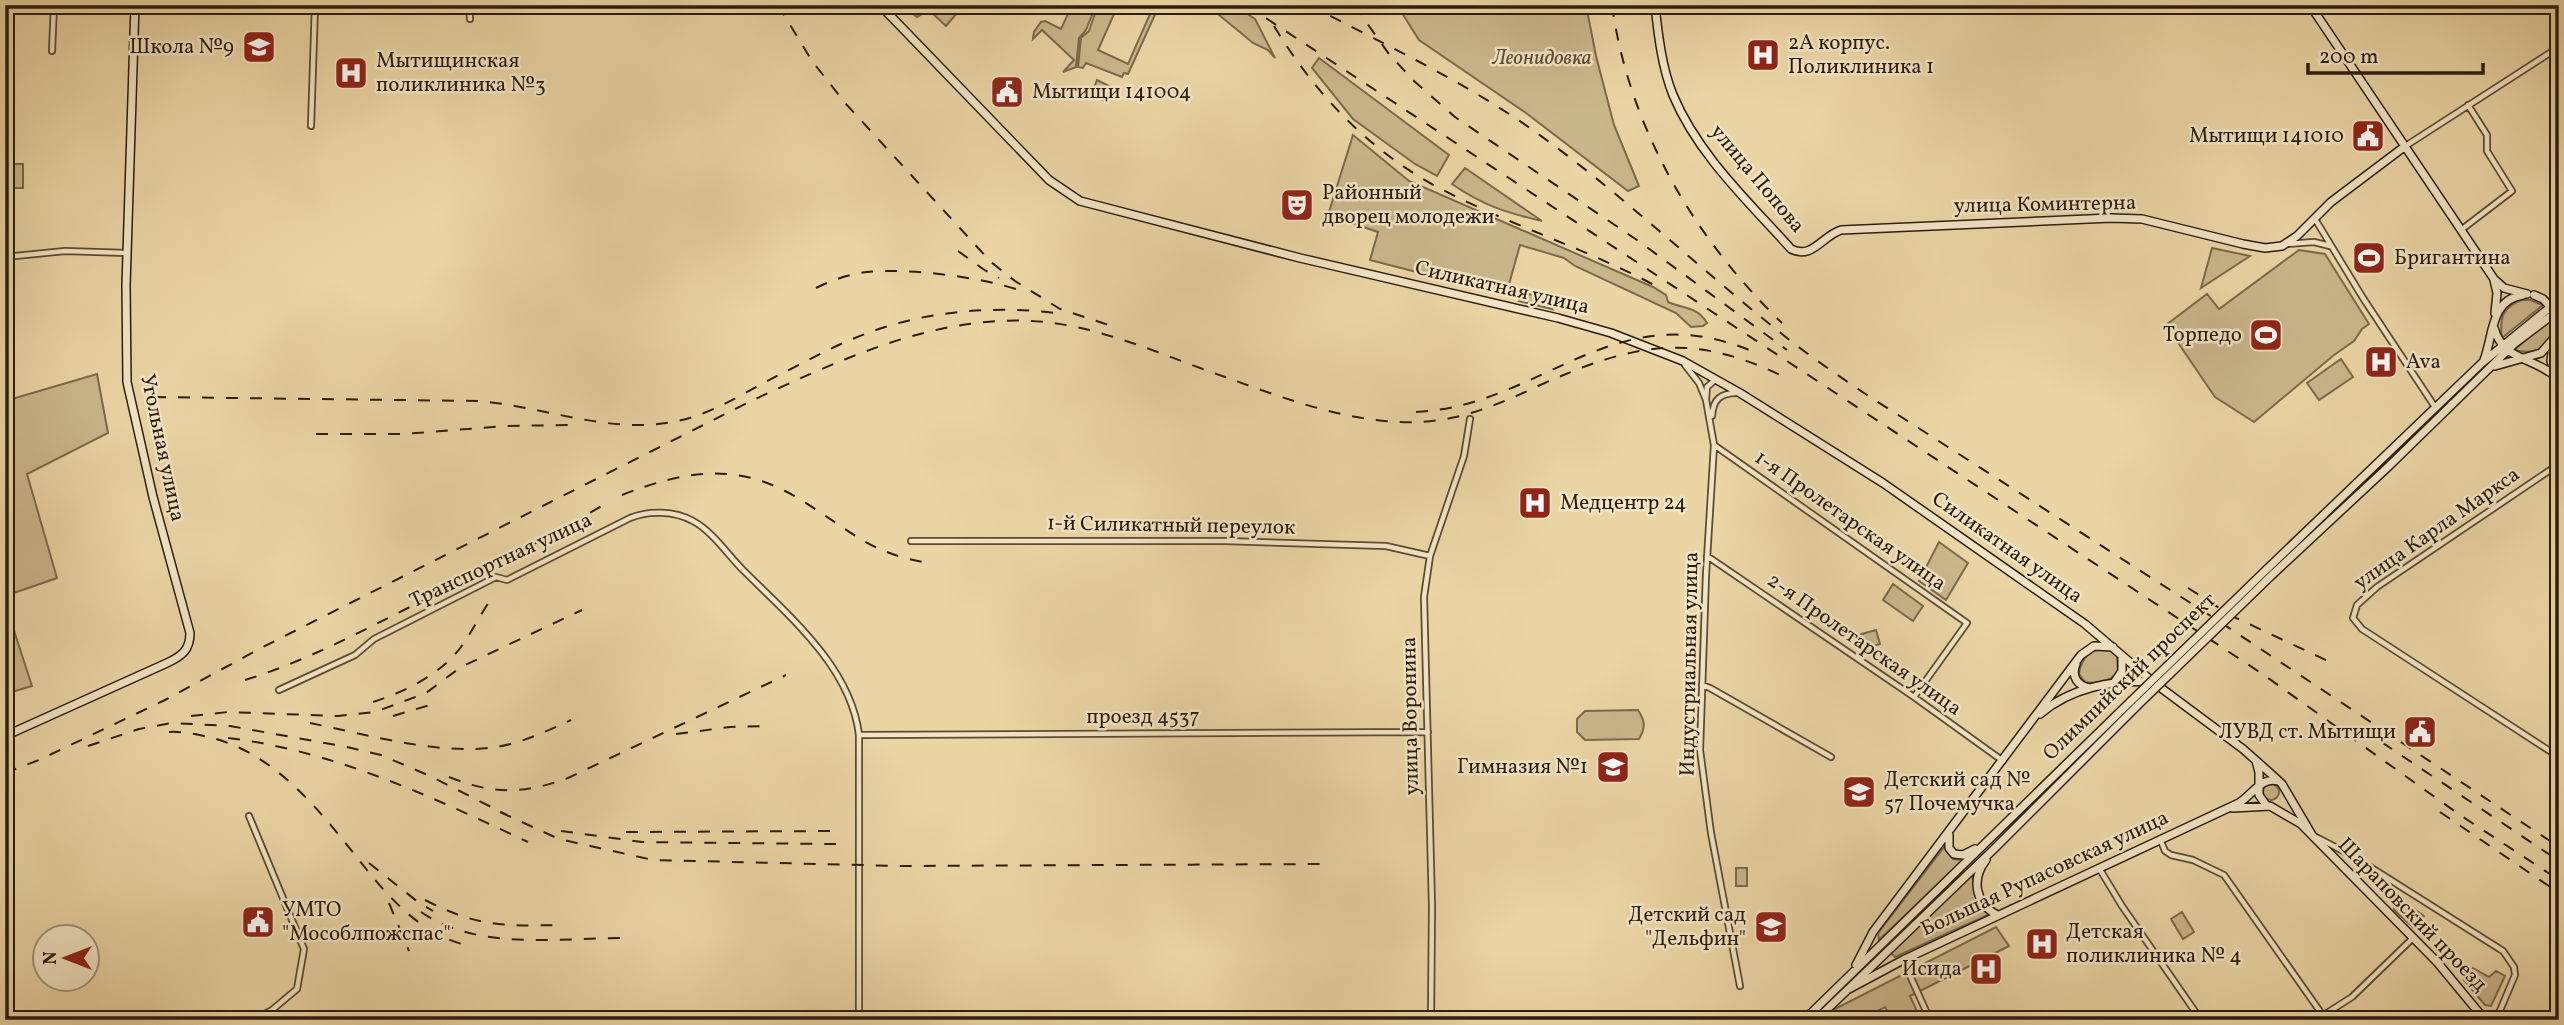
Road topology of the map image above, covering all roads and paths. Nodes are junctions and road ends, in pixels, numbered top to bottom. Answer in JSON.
{"nodes":[{"id":1,"x":54,"y":5,"type":"edge"},
{"id":2,"x":135,"y":5,"type":"edge"},
{"id":3,"x":315,"y":5,"type":"edge"},
{"id":4,"x":469,"y":5,"type":"edge"},
{"id":5,"x":880,"y":5,"type":"edge"},
{"id":6,"x":1654,"y":5,"type":"edge"},
{"id":7,"x":2310,"y":5,"type":"edge"},
{"id":8,"x":470,"y":19,"type":"dead end"},
{"id":9,"x":2559,"y":47,"type":"edge"},
{"id":10,"x":52,"y":51,"type":"dead end"},
{"id":11,"x":2468,"y":105,"type":"junction"},
{"id":12,"x":311,"y":126,"type":"dead end"},
{"id":13,"x":2404,"y":147,"type":"junction"},
{"id":14,"x":2315,"y":219,"type":"junction"},
{"id":15,"x":2461,"y":230,"type":"junction"},
{"id":16,"x":2286,"y":244,"type":"junction"},
{"id":17,"x":2331,"y":246,"type":"junction"},
{"id":18,"x":128,"y":253,"type":"junction"},
{"id":19,"x":1800,"y":253,"type":"joint"},
{"id":20,"x":6,"y":257,"type":"edge"},
{"id":21,"x":5,"y":266,"type":"edge"},
{"id":22,"x":2494,"y":279,"type":"junction"},
{"id":23,"x":2530,"y":295,"type":"junction"},
{"id":24,"x":2559,"y":299,"type":"edge"},
{"id":25,"x":2555,"y":310,"type":"edge"},
{"id":26,"x":2494,"y":323,"type":"junction"},
{"id":27,"x":2557,"y":330,"type":"edge"},
{"id":28,"x":2504,"y":349,"type":"junction"},
{"id":29,"x":2525,"y":358,"type":"junction"},
{"id":30,"x":1683,"y":361,"type":"junction"},
{"id":31,"x":2483,"y":362,"type":"junction"},
{"id":32,"x":2491,"y":367,"type":"junction"},
{"id":33,"x":1716,"y":379,"type":"junction"},
{"id":34,"x":2558,"y":379,"type":"edge"},
{"id":35,"x":1740,"y":393,"type":"junction"},
{"id":36,"x":1706,"y":400,"type":"junction"},
{"id":37,"x":2435,"y":407,"type":"junction"},
{"id":38,"x":1470,"y":419,"type":"dead end"},
{"id":39,"x":1711,"y":423,"type":"junction"},
{"id":40,"x":1714,"y":445,"type":"junction"},
{"id":41,"x":2559,"y":464,"type":"edge"},
{"id":42,"x":911,"y":541,"type":"dead end"},
{"id":43,"x":1430,"y":556,"type":"junction"},
{"id":44,"x":1707,"y":556,"type":"junction"},
{"id":45,"x":2270,"y":571,"type":"junction"},
{"id":46,"x":2088,"y":626,"type":"junction"},
{"id":47,"x":2114,"y":647,"type":"junction"},
{"id":48,"x":2088,"y":649,"type":"junction"},
{"id":49,"x":2122,"y":656,"type":"junction"},
{"id":50,"x":2077,"y":661,"type":"junction"},
{"id":51,"x":2153,"y":682,"type":"junction"},
{"id":52,"x":2114,"y":683,"type":"junction"},
{"id":53,"x":1702,"y":685,"type":"junction"},
{"id":54,"x":2097,"y":687,"type":"junction"},
{"id":55,"x":279,"y":690,"type":"dead end"},
{"id":56,"x":1914,"y":697,"type":"junction"},
{"id":57,"x":2135,"y":703,"type":"junction"},
{"id":58,"x":2035,"y":719,"type":"junction"},
{"id":59,"x":1428,"y":732,"type":"junction"},
{"id":60,"x":859,"y":735,"type":"junction"},
{"id":61,"x":5,"y":736,"type":"edge"},
{"id":62,"x":1831,"y":757,"type":"dead end"},
{"id":63,"x":2559,"y":757,"type":"edge"},
{"id":64,"x":2253,"y":758,"type":"junction"},
{"id":65,"x":2003,"y":761,"type":"junction"},
{"id":66,"x":2282,"y":785,"type":"junction"},
{"id":67,"x":2259,"y":788,"type":"junction"},
{"id":68,"x":2269,"y":805,"type":"junction"},
{"id":69,"x":2222,"y":811,"type":"junction"},
{"id":70,"x":249,"y":816,"type":"dead end"},
{"id":71,"x":1951,"y":832,"type":"junction"},
{"id":72,"x":2312,"y":835,"type":"junction"},
{"id":73,"x":2160,"y":839,"type":"junction"},
{"id":74,"x":1987,"y":840,"type":"junction"},
{"id":75,"x":1994,"y":849,"type":"junction"},
{"id":76,"x":2099,"y":867,"type":"junction"},
{"id":77,"x":1997,"y":915,"type":"junction"},
{"id":78,"x":2413,"y":938,"type":"junction"},
{"id":79,"x":1903,"y":960,"type":"junction"},
{"id":80,"x":1852,"y":972,"type":"junction"},
{"id":81,"x":1740,"y":986,"type":"dead end"},
{"id":82,"x":1847,"y":990,"type":"junction"},
{"id":83,"x":2324,"y":1017,"type":"junction"},
{"id":84,"x":253,"y":1020,"type":"edge"},
{"id":85,"x":859,"y":1020,"type":"edge"},
{"id":86,"x":1431,"y":1020,"type":"edge"},
{"id":87,"x":1804,"y":1020,"type":"edge"},
{"id":88,"x":1816,"y":1020,"type":"edge"},
{"id":89,"x":1930,"y":1020,"type":"edge"},
{"id":90,"x":2201,"y":1020,"type":"edge"},
{"id":91,"x":2316,"y":1020,"type":"edge"},
{"id":92,"x":2486,"y":1020,"type":"edge"},
{"id":93,"x":2496,"y":1020,"type":"edge"}],
"edges":[{"from":1,"to":10,"type":"street"},
{"from":2,"to":18,"type":"street","name":"Угольная улица"},
{"from":3,"to":12,"type":"street"},
{"from":4,"to":8,"type":"street"},
{"from":5,"to":30,"type":"street","name":"Силикатная улица"},
{"from":6,"to":19,"type":"street","name":"улица Попова"},
{"from":7,"to":13,"type":"street"},
{"from":9,"to":11,"type":"street"},
{"from":11,"to":13,"type":"street"},
{"from":11,"to":15,"type":"street"},
{"from":13,"to":14,"type":"street"},
{"from":13,"to":15,"type":"street"},
{"from":14,"to":16,"type":"street"},
{"from":14,"to":17,"type":"street"},
{"from":15,"to":22,"type":"street"},
{"from":16,"to":17,"type":"street"},
{"from":16,"to":19,"type":"street","name":"улица Коминтерна"},
{"from":17,"to":37,"type":"street"},
{"from":18,"to":20,"type":"street"},
{"from":18,"to":61,"type":"street","name":"Угольная улица"},
{"from":20,"to":21,"type":"street"},
{"from":22,"to":23,"type":"street"},
{"from":22,"to":26,"type":"street"},
{"from":23,"to":24,"type":"street","name":"Олимпийский проспект"},
{"from":23,"to":25,"type":"street"},
{"from":23,"to":26,"type":"street","name":"Олимпийский проспект"},
{"from":24,"to":25,"type":"street","name":"Олимпийский проспект"},
{"from":25,"to":27,"type":"street"},
{"from":25,"to":28,"type":"street","name":"Олимпийский проспект"},
{"from":26,"to":28,"type":"street"},
{"from":26,"to":31,"type":"street","name":"Олимпийский проспект"},
{"from":27,"to":29,"type":"street","name":"Олимпийский проспект"},
{"from":27,"to":34,"type":"street"},
{"from":28,"to":29,"type":"street"},
{"from":28,"to":31,"type":"street","name":"Олимпийский проспект"},
{"from":28,"to":32,"type":"street","name":"Олимпийский проспект"},
{"from":29,"to":32,"type":"street","name":"Олимпийский проспект"},
{"from":29,"to":34,"type":"street"},
{"from":30,"to":33,"type":"street","name":"Силикатная улица"},
{"from":30,"to":36,"type":"street","name":"Индустриальная улица"},
{"from":31,"to":37,"type":"street","name":"Олимпийский проспект"},
{"from":32,"to":45,"type":"street","name":"Олимпийский проспект"},
{"from":33,"to":35,"type":"street","name":"Силикатная улица"},
{"from":33,"to":36,"type":"street"},
{"from":35,"to":39,"type":"street"},
{"from":35,"to":46,"type":"street","name":"Силикатная улица"},
{"from":36,"to":39,"type":"street","name":"Индустриальная улица"},
{"from":37,"to":45,"type":"street","name":"Олимпийский проспект"},
{"from":38,"to":43,"type":"street","name":"улица Воронина"},
{"from":39,"to":40,"type":"street","name":"Индустриальная улица"},
{"from":40,"to":44,"type":"street","name":"Индустриальная улица"},
{"from":40,"to":56,"type":"street","name":"1-я Пролетарская улица"},
{"from":41,"to":63,"type":"street","name":"улица Карла Маркса"},
{"from":42,"to":43,"type":"street","name":"1-й Силикатный переулок"},
{"from":43,"to":59,"type":"street","name":"улица Воронина"},
{"from":44,"to":53,"type":"street","name":"Индустриальная улица"},
{"from":44,"to":56,"type":"street","name":"2-я Пролетарская улица"},
{"from":45,"to":57,"type":"street","name":"Олимпийский проспект","bridge":true},
{"from":46,"to":47,"type":"street","name":"Силикатная улица"},
{"from":46,"to":48,"type":"street"},
{"from":47,"to":48,"type":"street"},
{"from":47,"to":49,"type":"street"},
{"from":48,"to":50,"type":"street"},
{"from":49,"to":51,"type":"street"},
{"from":49,"to":52,"type":"street"},
{"from":50,"to":54,"type":"street"},
{"from":50,"to":58,"type":"street"},
{"from":51,"to":52,"type":"street"},
{"from":51,"to":64,"type":"street"},
{"from":52,"to":54,"type":"street"},
{"from":53,"to":62,"type":"street"},
{"from":53,"to":81,"type":"street","name":"Индустриальная улица"},
{"from":54,"to":58,"type":"street"},
{"from":55,"to":60,"type":"street","name":"Транспортная улица"},
{"from":56,"to":65,"type":"street","name":"2-я Пролетарская улица"},
{"from":57,"to":74,"type":"street","name":"Олимпийский проспект"},
{"from":57,"to":75,"type":"street","name":"Олимпийский проспект"},
{"from":58,"to":65,"type":"street"},
{"from":59,"to":60,"type":"street","name":"проезд 4537"},
{"from":59,"to":86,"type":"street","name":"улица Воронина"},
{"from":60,"to":85,"type":"street","name":"Транспортная улица"},
{"from":64,"to":66,"type":"street"},
{"from":64,"to":67,"type":"street"},
{"from":65,"to":71,"type":"street"},
{"from":66,"to":67,"type":"street"},
{"from":66,"to":68,"type":"street"},
{"from":66,"to":72,"type":"street"},
{"from":67,"to":68,"type":"street"},
{"from":67,"to":69,"type":"street"},
{"from":68,"to":69,"type":"street"},
{"from":68,"to":72,"type":"street"},
{"from":69,"to":73,"type":"street","name":"Большая Рупасовская улица"},
{"from":70,"to":84,"type":"street"},
{"from":71,"to":74,"type":"street"},
{"from":71,"to":80,"type":"street"},
{"from":72,"to":78,"type":"street","name":"Шараповский проезд"},
{"from":72,"to":93,"type":"street","name":"Шараповский проезд"},
{"from":73,"to":76,"type":"street","name":"Большая Рупасовская улица"},
{"from":73,"to":83,"type":"street"},
{"from":74,"to":80,"type":"street","name":"Олимпийский проспект"},
{"from":75,"to":77,"type":"street"},
{"from":75,"to":82,"type":"street","name":"Олимпийский проспект"},
{"from":76,"to":77,"type":"street","name":"Большая Рупасовская улица"},
{"from":76,"to":90,"type":"street"},
{"from":77,"to":79,"type":"street","name":"Большая Рупасовская улица"},
{"from":78,"to":83,"type":"street"},
{"from":78,"to":92,"type":"street","name":"Шараповский проезд"},
{"from":79,"to":82,"type":"street","name":"Большая Рупасовская улица"},
{"from":79,"to":89,"type":"street"},
{"from":80,"to":87,"type":"street","name":"Олимпийский проспект"},
{"from":82,"to":88,"type":"street","name":"Олимпийский проспект"},
{"from":83,"to":91,"type":"street"}]}
